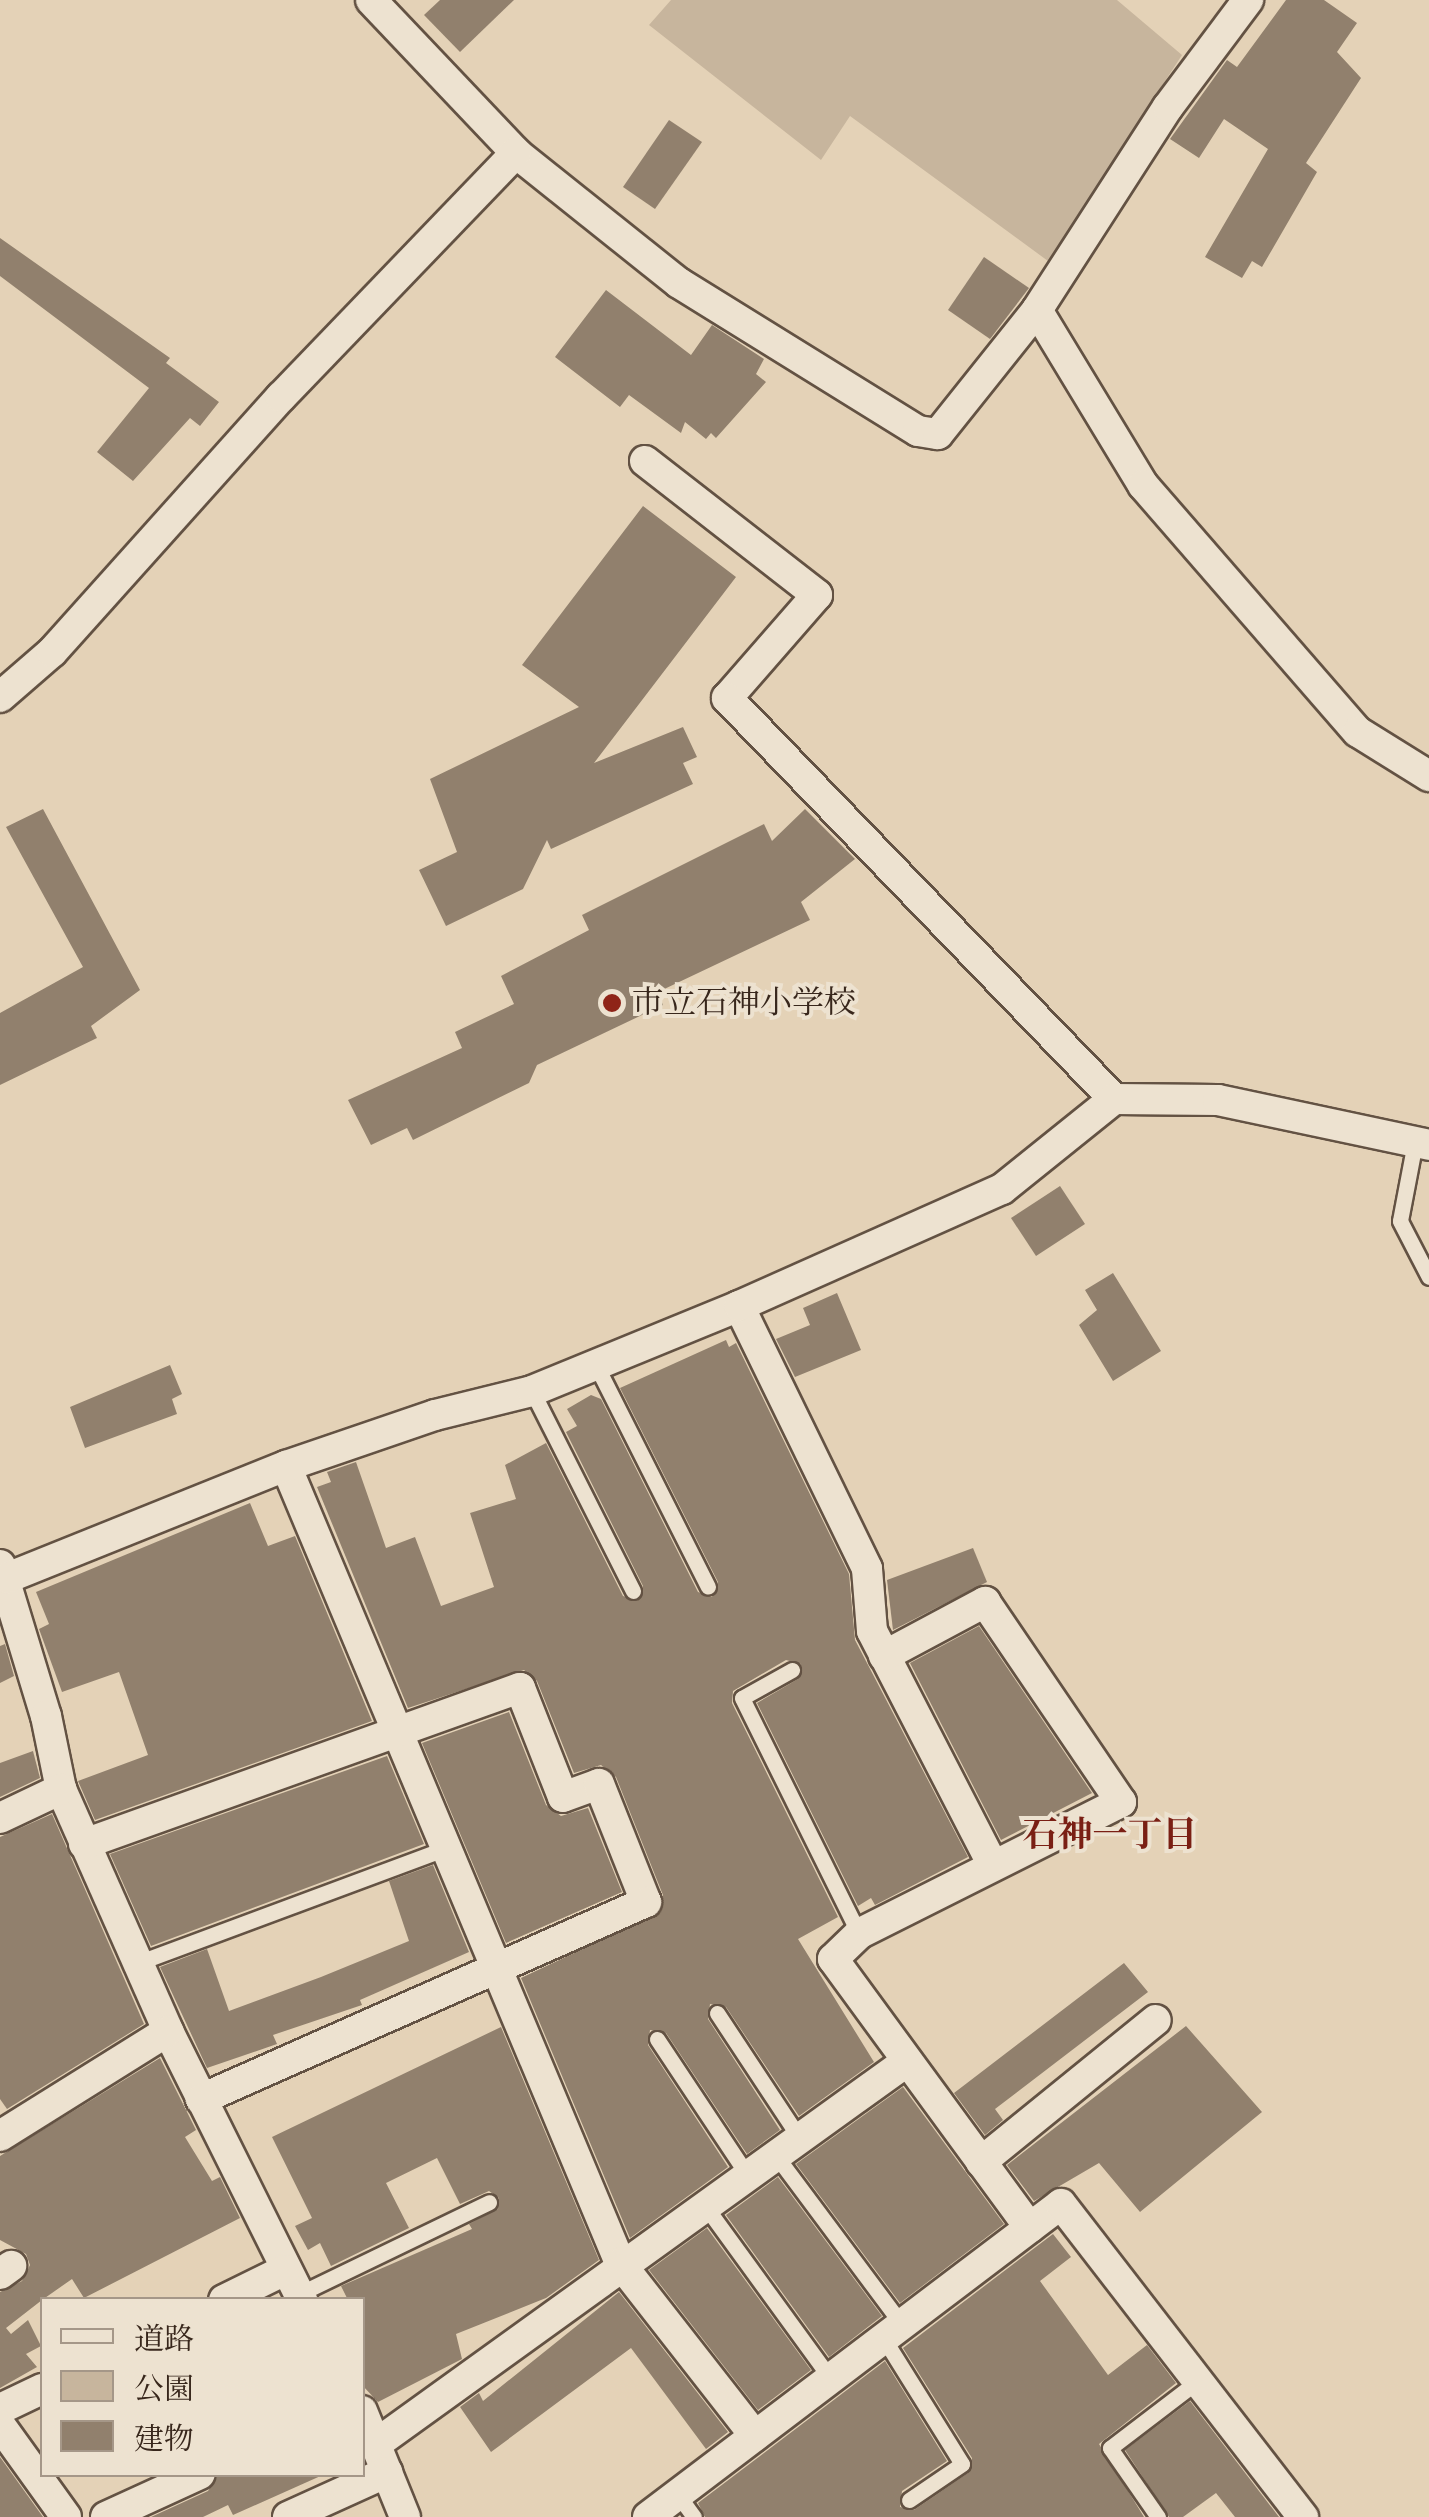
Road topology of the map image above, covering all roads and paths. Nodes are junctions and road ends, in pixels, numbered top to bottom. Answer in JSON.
{"nodes":[{"id":1,"x":371,"y":0,"type":"edge"},
{"id":2,"x":1248,"y":0,"type":"edge"},
{"id":3,"x":516,"y":153,"type":"junction"},
{"id":4,"x":1037,"y":310,"type":"junction"},
{"id":5,"x":646,"y":461,"type":"dead end"},
{"id":6,"x":0,"y":697,"type":"edge"},
{"id":7,"x":1429,"y":776,"type":"edge"},
{"id":8,"x":1114,"y":1099,"type":"junction"},
{"id":9,"x":1422,"y":1144,"type":"edge"},
{"id":10,"x":1429,"y":1277,"type":"edge"},
{"id":11,"x":740,"y":1306,"type":"junction"},
{"id":12,"x":597,"y":1367,"type":"junction"},
{"id":13,"x":532,"y":1391,"type":"junction"},
{"id":14,"x":286,"y":1466,"type":"junction"},
{"id":15,"x":4,"y":1572,"type":"edge"},
{"id":16,"x":708,"y":1587,"type":"dead end"},
{"id":17,"x":632,"y":1590,"type":"dead end"},
{"id":18,"x":884,"y":1656,"type":"junction"},
{"id":19,"x":792,"y":1670,"type":"dead end"},
{"id":20,"x":398,"y":1735,"type":"junction"},
{"id":21,"x":61,"y":1790,"type":"junction"},
{"id":22,"x":0,"y":1818,"type":"edge"},
{"id":23,"x":84,"y":1844,"type":"junction"},
{"id":24,"x":446,"y":1848,"type":"junction"},
{"id":25,"x":992,"y":1864,"type":"junction"},
{"id":26,"x":859,"y":1934,"type":"junction"},
{"id":27,"x":140,"y":1962,"type":"junction"},
{"id":28,"x":495,"y":1965,"type":"junction"},
{"id":29,"x":717,"y":2013,"type":"dead end"},
{"id":30,"x":1156,"y":2020,"type":"dead end"},
{"id":31,"x":168,"y":2031,"type":"junction"},
{"id":32,"x":658,"y":2039,"type":"dead end"},
{"id":33,"x":906,"y":2062,"type":"junction"},
{"id":34,"x":202,"y":2099,"type":"junction"},
{"id":35,"x":0,"y":2136,"type":"edge"},
{"id":36,"x":786,"y":2145,"type":"junction"},
{"id":37,"x":982,"y":2162,"type":"junction"},
{"id":38,"x":746,"y":2173,"type":"junction"},
{"id":39,"x":489,"y":2202,"type":"dead end"},
{"id":40,"x":703,"y":2203,"type":"junction"},
{"id":41,"x":1030,"y":2228,"type":"junction"},
{"id":42,"x":620,"y":2263,"type":"junction"},
{"id":43,"x":295,"y":2288,"type":"edge"},
{"id":44,"x":242,"y":2297,"type":"edge"},
{"id":45,"x":893,"y":2332,"type":"junction"},
{"id":46,"x":830,"y":2379,"type":"junction"},
{"id":47,"x":1201,"y":2379,"type":"junction"},
{"id":48,"x":40,"y":2389,"type":"edge"},
{"id":49,"x":0,"y":2410,"type":"edge"},
{"id":50,"x":365,"y":2418,"type":"edge"},
{"id":51,"x":0,"y":2425,"type":"edge"},
{"id":52,"x":755,"y":2436,"type":"junction"},
{"id":53,"x":381,"y":2458,"type":"junction"},
{"id":54,"x":365,"y":2468,"type":"edge"},
{"id":55,"x":193,"y":2477,"type":"edge"},
{"id":56,"x":351,"y":2477,"type":"edge"},
{"id":57,"x":909,"y":2500,"type":"dead end"},
{"id":58,"x":686,"y":2506,"type":"edge"},
{"id":59,"x":66,"y":2517,"type":"edge"},
{"id":60,"x":106,"y":2517,"type":"edge"},
{"id":61,"x":288,"y":2517,"type":"edge"},
{"id":62,"x":405,"y":2517,"type":"edge"},
{"id":63,"x":648,"y":2517,"type":"edge"},
{"id":64,"x":1158,"y":2517,"type":"edge"},
{"id":65,"x":1303,"y":2517,"type":"edge"}],
"edges":[{"from":1,"to":3,"type":"street"},
{"from":2,"to":4,"type":"street"},
{"from":3,"to":4,"type":"street"},
{"from":3,"to":6,"type":"street"},
{"from":4,"to":7,"type":"street"},
{"from":5,"to":8,"type":"street"},
{"from":8,"to":9,"type":"street"},
{"from":8,"to":11,"type":"street"},
{"from":9,"to":10,"type":"lane"},
{"from":11,"to":12,"type":"street"},
{"from":11,"to":18,"type":"street"},
{"from":12,"to":13,"type":"street"},
{"from":12,"to":16,"type":"lane"},
{"from":13,"to":14,"type":"street"},
{"from":13,"to":17,"type":"lane"},
{"from":14,"to":15,"type":"street"},
{"from":14,"to":20,"type":"street"},
{"from":15,"to":21,"type":"street"},
{"from":18,"to":25,"type":"street"},
{"from":18,"to":25,"type":"street"},
{"from":19,"to":26,"type":"lane"},
{"from":20,"to":23,"type":"street"},
{"from":20,"to":24,"type":"street"},
{"from":20,"to":28,"type":"street"},
{"from":21,"to":22,"type":"street"},
{"from":21,"to":23,"type":"street"},
{"from":23,"to":27,"type":"street"},
{"from":24,"to":27,"type":"lane"},
{"from":24,"to":28,"type":"street"},
{"from":25,"to":26,"type":"street"},
{"from":26,"to":33,"type":"street"},
{"from":27,"to":31,"type":"street"},
{"from":28,"to":34,"type":"street"},
{"from":28,"to":42,"type":"street"},
{"from":29,"to":36,"type":"lane"},
{"from":30,"to":37,"type":"street"},
{"from":31,"to":34,"type":"street"},
{"from":31,"to":35,"type":"street"},
{"from":32,"to":38,"type":"lane"},
{"from":33,"to":36,"type":"street"},
{"from":33,"to":37,"type":"street"},
{"from":34,"to":43,"type":"street"},
{"from":36,"to":38,"type":"street"},
{"from":36,"to":45,"type":"lane"},
{"from":37,"to":41,"type":"street"},
{"from":38,"to":40,"type":"street"},
{"from":39,"to":43,"type":"lane"},
{"from":40,"to":42,"type":"street"},
{"from":40,"to":46,"type":"lane"},
{"from":41,"to":45,"type":"street"},
{"from":41,"to":47,"type":"street"},
{"from":42,"to":52,"type":"street"},
{"from":42,"to":53,"type":"street"},
{"from":43,"to":44,"type":"street"},
{"from":45,"to":46,"type":"street"},
{"from":45,"to":57,"type":"lane"},
{"from":46,"to":52,"type":"street"},
{"from":47,"to":64,"type":"lane"},
{"from":47,"to":65,"type":"street"},
{"from":48,"to":49,"type":"street"},
{"from":50,"to":53,"type":"street"},
{"from":51,"to":59,"type":"street"},
{"from":52,"to":58,"type":"street"},
{"from":53,"to":54,"type":"street"},
{"from":53,"to":62,"type":"street"},
{"from":55,"to":60,"type":"street"},
{"from":56,"to":61,"type":"street"},
{"from":58,"to":63,"type":"street"}]}
